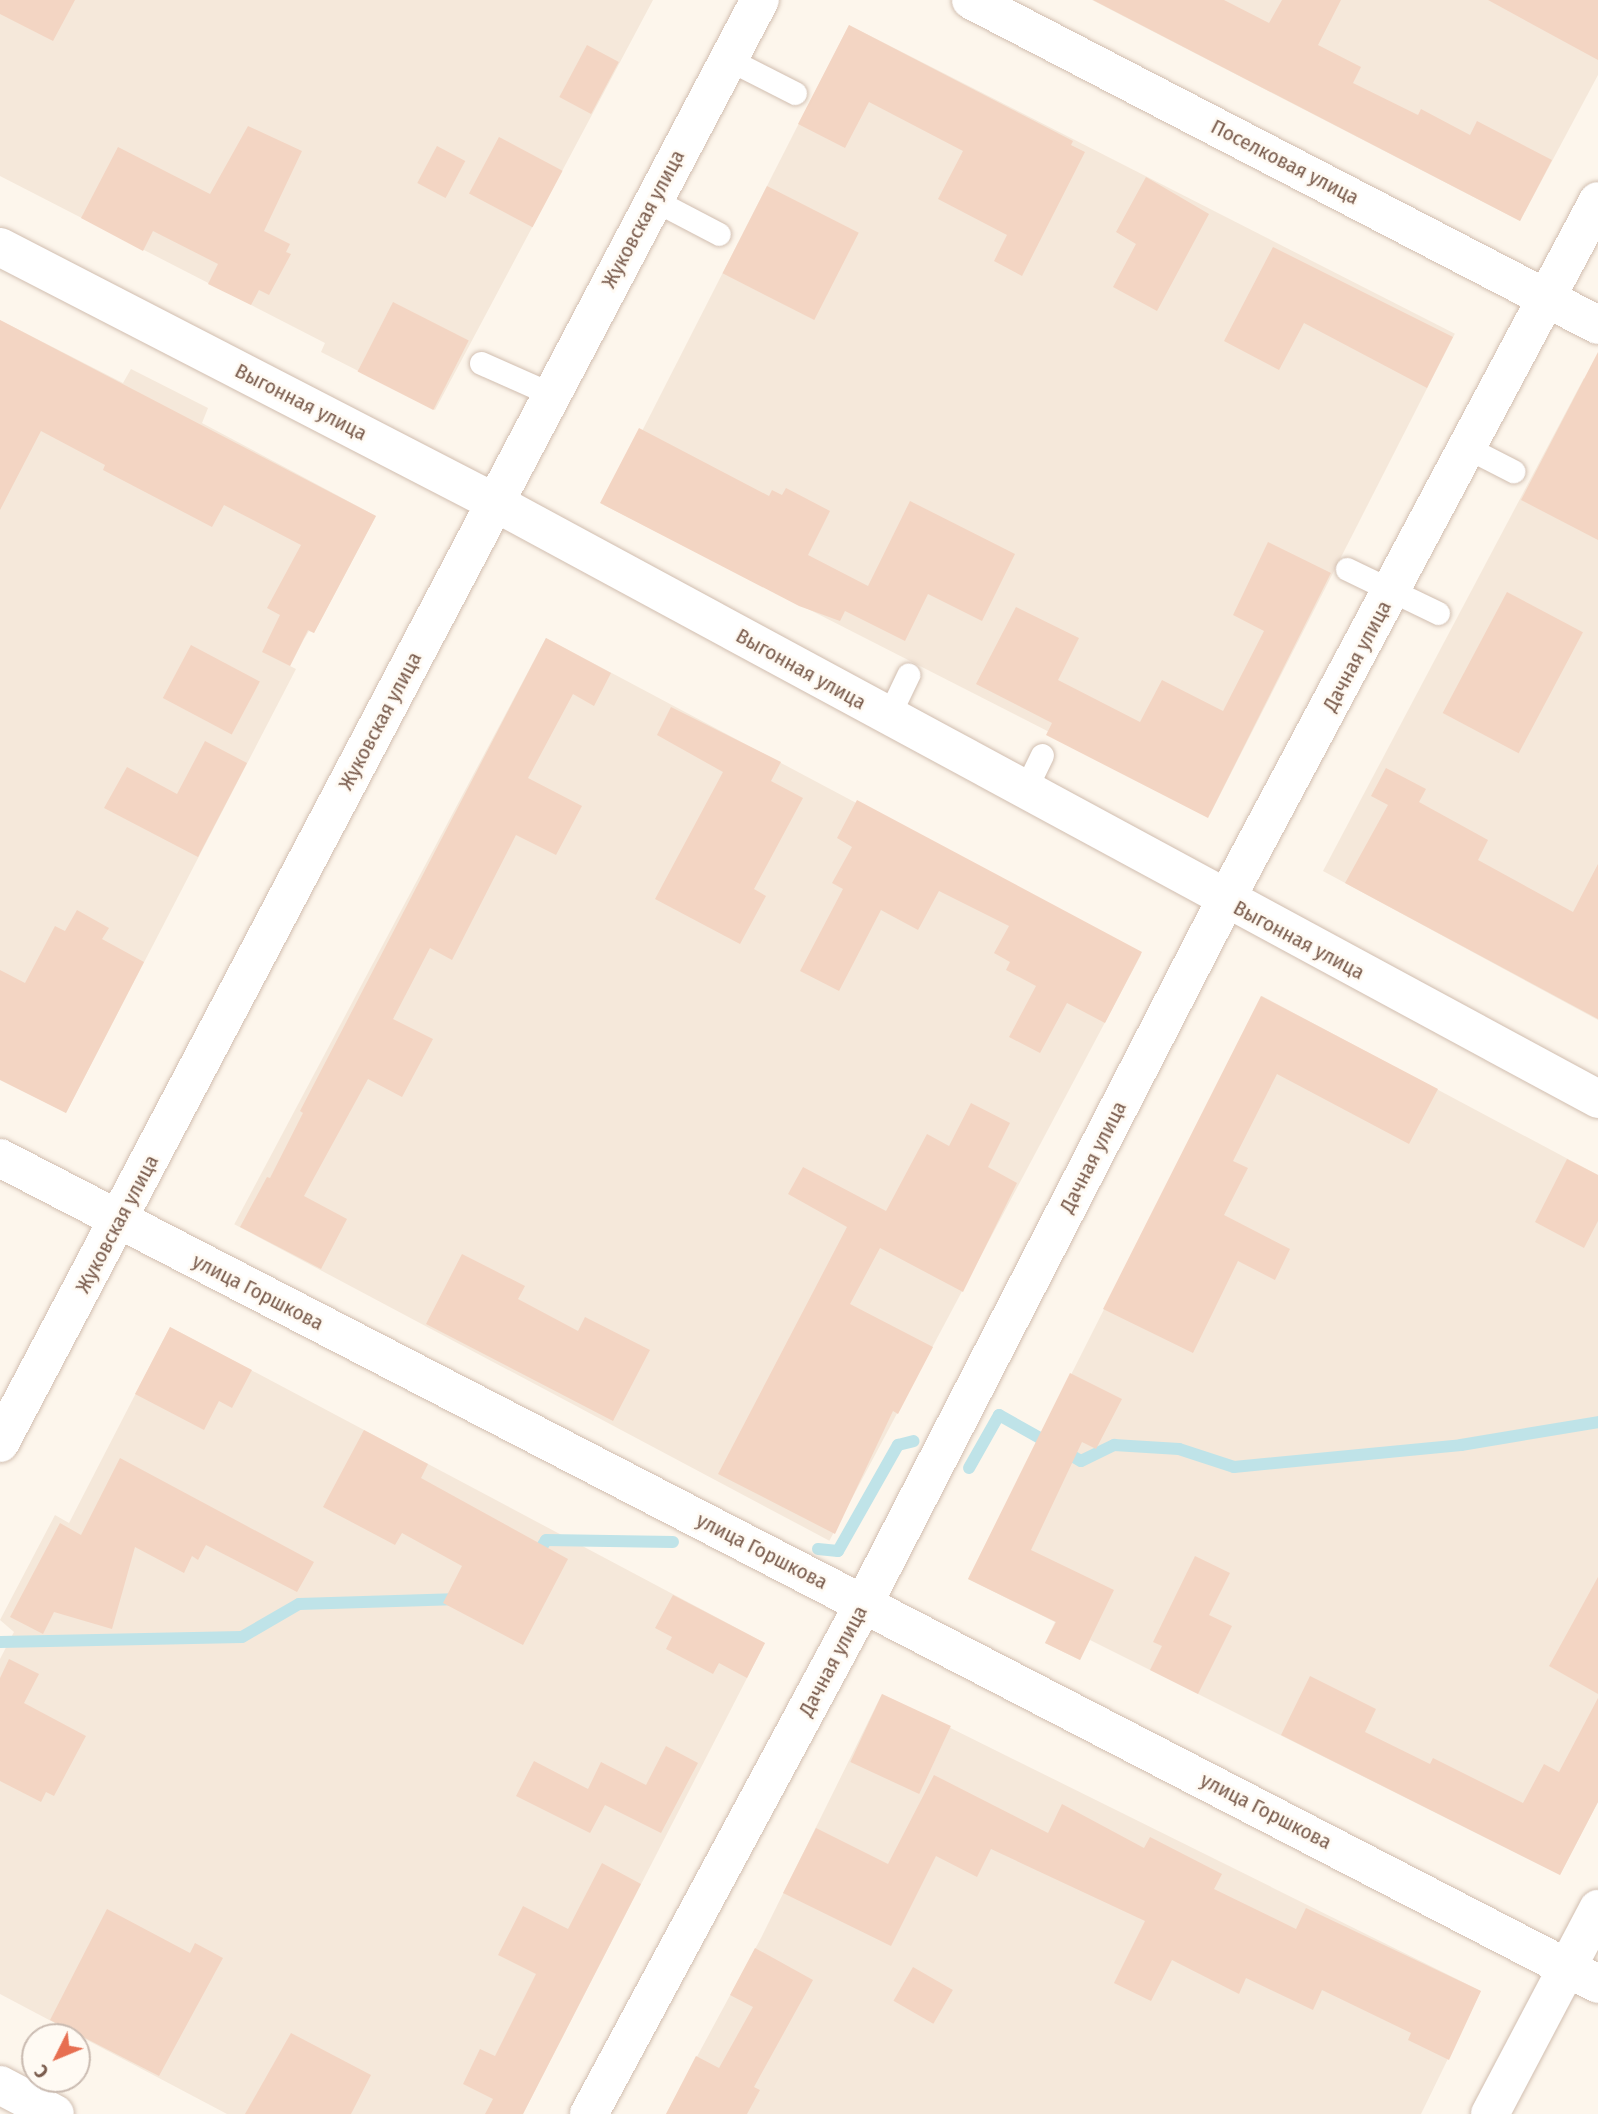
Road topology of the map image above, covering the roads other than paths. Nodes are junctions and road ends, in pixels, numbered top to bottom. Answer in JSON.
{"nodes":[{"id":1,"x":760,"y":0,"type":"edge"},
{"id":2,"x":971,"y":0,"type":"edge"},
{"id":3,"x":728,"y":59,"type":"junction"},
{"id":4,"x":795,"y":93,"type":"dead end"},
{"id":5,"x":654,"y":200,"type":"junction"},
{"id":6,"x":1598,"y":201,"type":"edge"},
{"id":7,"x":719,"y":234,"type":"dead end"},
{"id":8,"x":0,"y":247,"type":"edge"},
{"id":9,"x":1548,"y":299,"type":"junction"},
{"id":10,"x":1598,"y":325,"type":"edge"},
{"id":11,"x":481,"y":363,"type":"dead end"},
{"id":12,"x":551,"y":394,"type":"junction"},
{"id":13,"x":1468,"y":448,"type":"junction"},
{"id":14,"x":1513,"y":471,"type":"dead end"},
{"id":15,"x":494,"y":502,"type":"junction"},
{"id":16,"x":1347,"y":569,"type":"dead end"},
{"id":17,"x":1393,"y":589,"type":"junction"},
{"id":18,"x":1438,"y":612,"type":"dead end"},
{"id":19,"x":908,"y":675,"type":"dead end"},
{"id":20,"x":888,"y":717,"type":"junction"},
{"id":21,"x":1042,"y":755,"type":"dead end"},
{"id":22,"x":1024,"y":792,"type":"junction"},
{"id":23,"x":1225,"y":901,"type":"junction"},
{"id":24,"x":1598,"y":1099,"type":"edge"},
{"id":25,"x":0,"y":1158,"type":"edge"},
{"id":26,"x":119,"y":1220,"type":"junction"},
{"id":27,"x":0,"y":1443,"type":"edge"},
{"id":28,"x":864,"y":1603,"type":"junction"},
{"id":29,"x":1598,"y":1909,"type":"edge"},
{"id":30,"x":1582,"y":1975,"type":"edge"},
{"id":31,"x":0,"y":2085,"type":"edge"},
{"id":32,"x":55,"y":2114,"type":"edge"},
{"id":33,"x":589,"y":2114,"type":"edge"},
{"id":34,"x":1490,"y":2114,"type":"edge"}],
"edges":[{"from":1,"to":3,"type":"street","name":"Жуковская улица"},
{"from":2,"to":9,"type":"street","name":"Поселковая улица"},
{"from":3,"to":4,"type":"lane"},
{"from":3,"to":5,"type":"street","name":"Жуковская улица"},
{"from":5,"to":7,"type":"lane"},
{"from":5,"to":12,"type":"street","name":"Жуковская улица"},
{"from":6,"to":9,"type":"street","name":"Дачная улица"},
{"from":8,"to":15,"type":"street","name":"Выгонная улица"},
{"from":9,"to":10,"type":"street","name":"Поселковая улица"},
{"from":9,"to":13,"type":"street","name":"Дачная улица"},
{"from":11,"to":12,"type":"lane"},
{"from":12,"to":15,"type":"street","name":"Жуковская улица"},
{"from":13,"to":14,"type":"lane"},
{"from":13,"to":17,"type":"street","name":"Дачная улица"},
{"from":15,"to":20,"type":"street","name":"Выгонная улица"},
{"from":15,"to":26,"type":"street","name":"Жуковская улица"},
{"from":16,"to":17,"type":"lane"},
{"from":17,"to":18,"type":"lane"},
{"from":17,"to":23,"type":"street","name":"Дачная улица"},
{"from":19,"to":20,"type":"lane"},
{"from":20,"to":22,"type":"street","name":"Выгонная улица"},
{"from":21,"to":22,"type":"lane"},
{"from":22,"to":23,"type":"street","name":"Выгонная улица"},
{"from":23,"to":24,"type":"street","name":"Выгонная улица"},
{"from":23,"to":28,"type":"street","name":"Дачная улица"},
{"from":25,"to":26,"type":"street","name":"улица Горшкова"},
{"from":26,"to":27,"type":"street","name":"Жуковская улица"},
{"from":26,"to":28,"type":"street","name":"улица Горшкова"},
{"from":28,"to":30,"type":"street","name":"улица Горшкова"},
{"from":28,"to":33,"type":"street","name":"Дачная улица"},
{"from":29,"to":30,"type":"street"},
{"from":30,"to":34,"type":"street"},
{"from":31,"to":32,"type":"street"}]}
